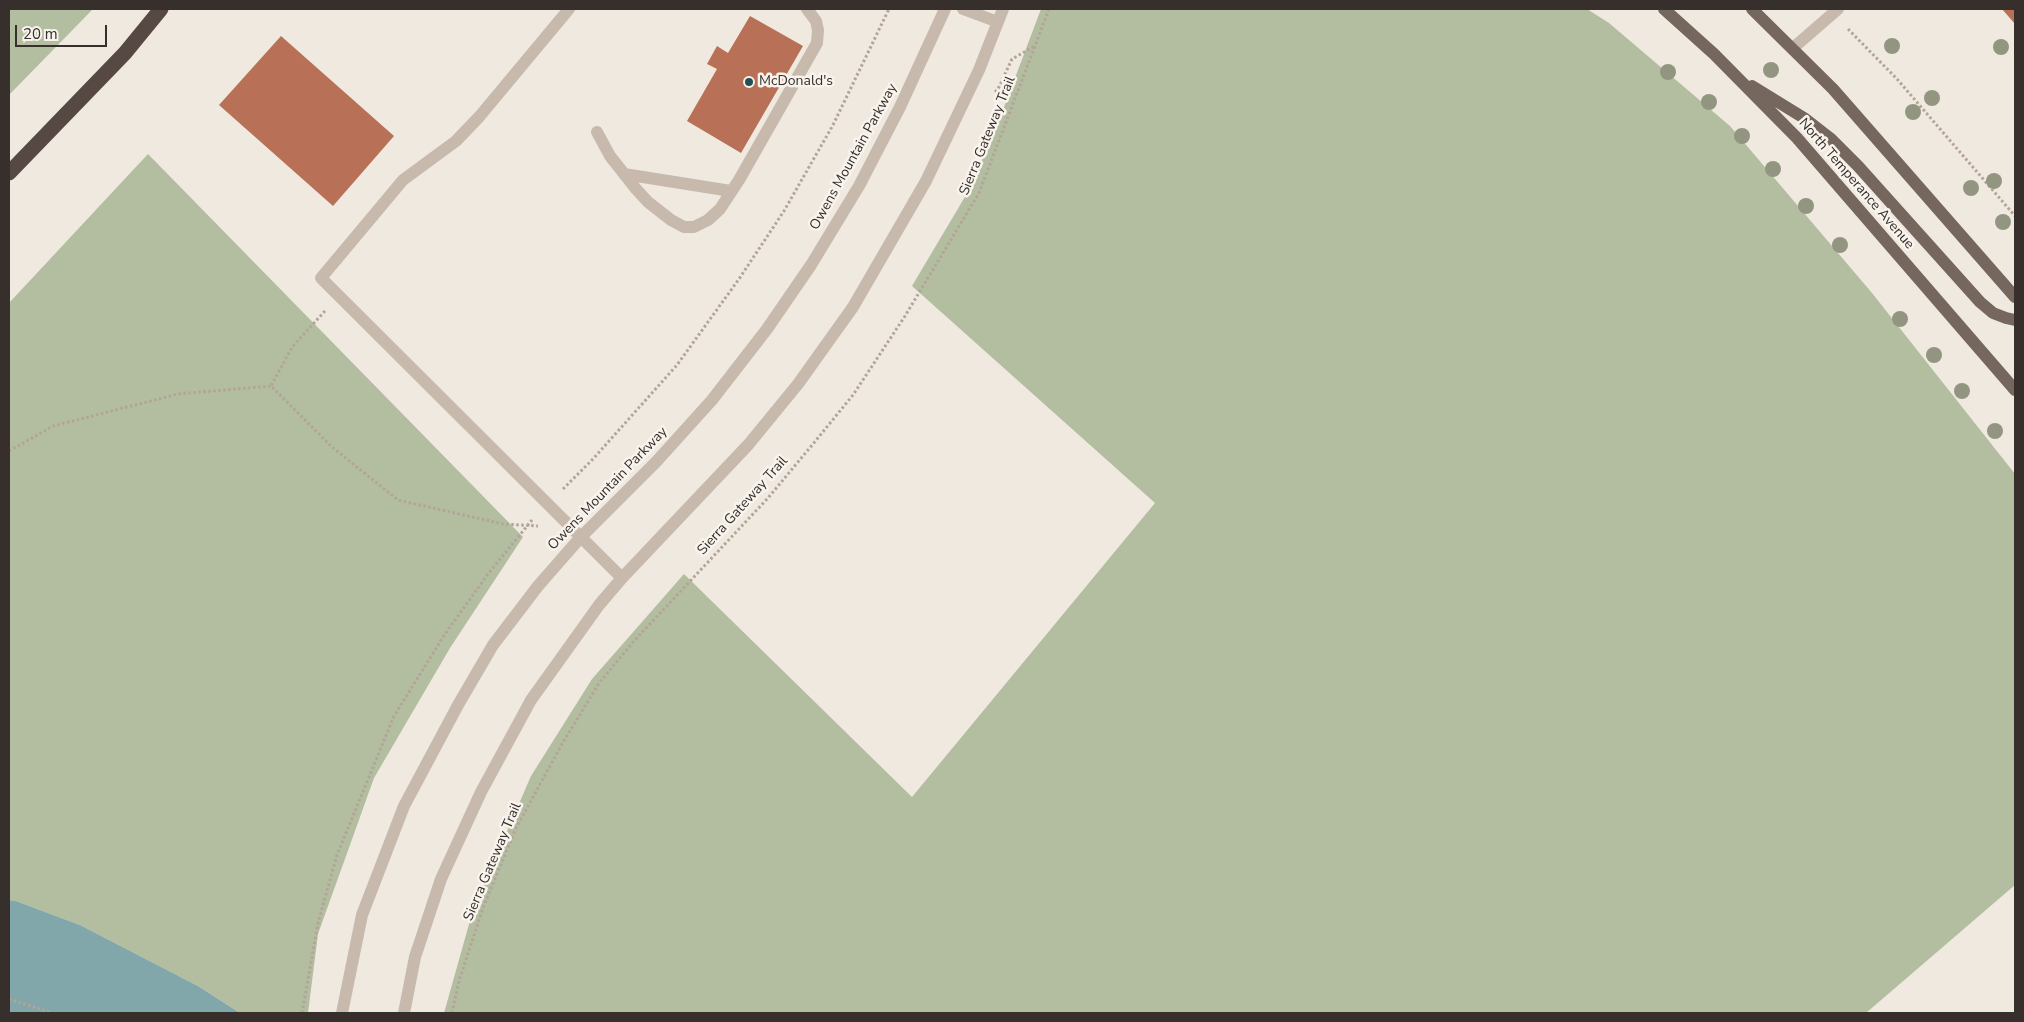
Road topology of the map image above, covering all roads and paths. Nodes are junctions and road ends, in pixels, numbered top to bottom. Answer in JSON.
{"nodes":[{"id":1,"x":161,"y":9,"type":"edge"},
{"id":2,"x":569,"y":9,"type":"edge"},
{"id":3,"x":807,"y":9,"type":"edge"},
{"id":4,"x":945,"y":9,"type":"edge"},
{"id":5,"x":963,"y":9,"type":"edge"},
{"id":6,"x":1003,"y":9,"type":"edge"},
{"id":7,"x":1049,"y":9,"type":"edge"},
{"id":8,"x":1664,"y":9,"type":"edge"},
{"id":9,"x":1752,"y":9,"type":"edge"},
{"id":10,"x":1836,"y":11,"type":"edge"},
{"id":11,"x":998,"y":22,"type":"junction"},
{"id":12,"x":1793,"y":48,"type":"junction"},
{"id":13,"x":1735,"y":75,"type":"junction"},
{"id":14,"x":597,"y":132,"type":"dead end"},
{"id":15,"x":9,"y":173,"type":"edge"},
{"id":16,"x":624,"y":174,"type":"junction"},
{"id":17,"x":731,"y":192,"type":"junction"},
{"id":18,"x":2015,"y":216,"type":"edge"},
{"id":19,"x":339,"y":295,"type":"junction"},
{"id":20,"x":2015,"y":297,"type":"edge"},
{"id":21,"x":2015,"y":320,"type":"edge"},
{"id":22,"x":271,"y":386,"type":"junction"},
{"id":23,"x":2015,"y":390,"type":"edge"},
{"id":24,"x":9,"y":451,"type":"edge"},
{"id":25,"x":566,"y":524,"type":"junction"},
{"id":26,"x":580,"y":538,"type":"junction"},
{"id":27,"x":622,"y":578,"type":"junction"},
{"id":28,"x":9,"y":999,"type":"edge"},
{"id":29,"x":52,"y":1013,"type":"edge"},
{"id":30,"x":342,"y":1013,"type":"edge"},
{"id":31,"x":404,"y":1013,"type":"edge"},
{"id":32,"x":452,"y":1013,"type":"edge"}],
"edges":[{"from":1,"to":15,"type":"highway"},
{"from":2,"to":19,"type":"street"},
{"from":3,"to":17,"type":"street"},
{"from":4,"to":26,"type":"street","name":"Owens Mountain Parkway"},
{"from":5,"to":11,"type":"street"},
{"from":6,"to":11,"type":"street"},
{"from":7,"to":32,"type":"path","name":"Sierra Gateway Trail"},
{"from":8,"to":13,"type":"main road","name":"North Temperance Avenue"},
{"from":9,"to":12,"type":"main road"},
{"from":10,"to":12,"type":"street"},
{"from":10,"to":18,"type":"path"},
{"from":11,"to":27,"type":"street"},
{"from":12,"to":20,"type":"main road"},
{"from":13,"to":21,"type":"main road"},
{"from":13,"to":23,"type":"main road","name":"North Temperance Avenue"},
{"from":14,"to":16,"type":"street"},
{"from":16,"to":17,"type":"street"},
{"from":16,"to":17,"type":"street"},
{"from":19,"to":22,"type":"path"},
{"from":19,"to":25,"type":"street"},
{"from":22,"to":24,"type":"path"},
{"from":22,"to":25,"type":"path"},
{"from":25,"to":26,"type":"street"},
{"from":26,"to":27,"type":"street"},
{"from":26,"to":30,"type":"street","name":"Owens Mountain Parkway"},
{"from":27,"to":31,"type":"street"},
{"from":28,"to":29,"type":"path"}]}
